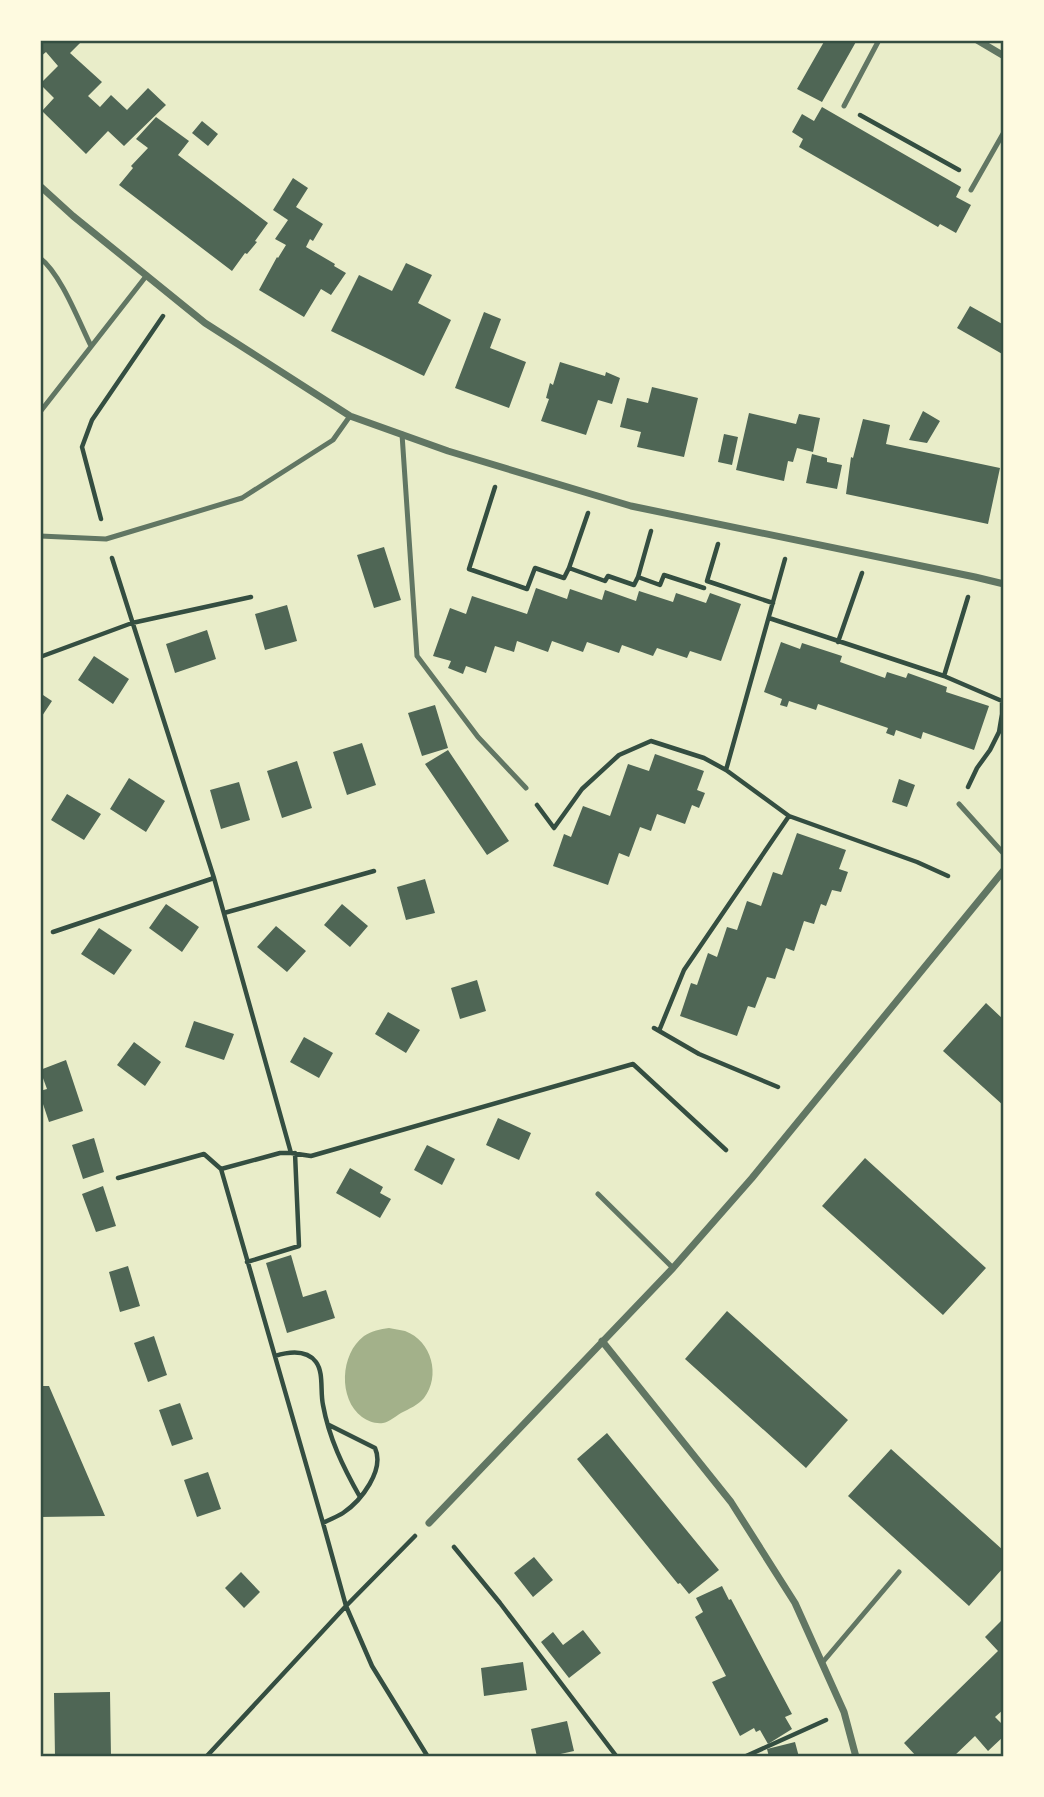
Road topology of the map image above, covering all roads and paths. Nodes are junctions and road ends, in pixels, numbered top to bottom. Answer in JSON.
{"nodes":[{"id":1,"x":879,"y":40,"type":"edge"},
{"id":2,"x":977,"y":40,"type":"edge"},
{"id":3,"x":1004,"y":56,"type":"edge"},
{"id":4,"x":844,"y":106,"type":"joint"},
{"id":5,"x":1004,"y":132,"type":"edge"},
{"id":6,"x":976,"y":180,"type":"junction"},
{"id":7,"x":40,"y":186,"type":"edge"},
{"id":8,"x":971,"y":190,"type":"dead end"},
{"id":9,"x":40,"y":258,"type":"edge"},
{"id":10,"x":147,"y":275,"type":"junction"},
{"id":11,"x":175,"y":298,"type":"junction"},
{"id":12,"x":92,"y":346,"type":"junction"},
{"id":13,"x":40,"y":412,"type":"edge"},
{"id":14,"x":350,"y":416,"type":"junction"},
{"id":15,"x":402,"y":434,"type":"junction"},
{"id":16,"x":500,"y":468,"type":"junction"},
{"id":17,"x":594,"y":495,"type":"junction"},
{"id":18,"x":656,"y":512,"type":"junction"},
{"id":19,"x":724,"y":526,"type":"junction"},
{"id":20,"x":40,"y":536,"type":"edge"},
{"id":21,"x":106,"y":539,"type":"junction"},
{"id":22,"x":791,"y":539,"type":"junction"},
{"id":23,"x":868,"y":555,"type":"junction"},
{"id":24,"x":569,"y":568,"type":"junction"},
{"id":25,"x":638,"y":577,"type":"junction"},
{"id":26,"x":975,"y":577,"type":"junction"},
{"id":27,"x":707,"y":580,"type":"junction"},
{"id":28,"x":1004,"y":584,"type":"edge"},
{"id":29,"x":251,"y":597,"type":"dead end"},
{"id":30,"x":773,"y":603,"type":"junction"},
{"id":31,"x":769,"y":618,"type":"junction"},
{"id":32,"x":132,"y":623,"type":"junction"},
{"id":33,"x":838,"y":642,"type":"junction"},
{"id":34,"x":40,"y":657,"type":"edge"},
{"id":35,"x":944,"y":676,"type":"junction"},
{"id":36,"x":726,"y":770,"type":"junction"},
{"id":37,"x":526,"y":788,"type":"joint"},
{"id":38,"x":959,"y":804,"type":"joint"},
{"id":39,"x":789,"y":816,"type":"junction"},
{"id":40,"x":1004,"y":854,"type":"edge"},
{"id":41,"x":1004,"y":870,"type":"edge"},
{"id":42,"x":374,"y":871,"type":"dead end"},
{"id":43,"x":948,"y":876,"type":"dead end"},
{"id":44,"x":214,"y":878,"type":"junction"},
{"id":45,"x":224,"y":913,"type":"junction"},
{"id":46,"x":53,"y":932,"type":"dead end"},
{"id":47,"x":778,"y":1087,"type":"dead end"},
{"id":48,"x":726,"y":1150,"type":"dead end"},
{"id":49,"x":293,"y":1153,"type":"junction"},
{"id":50,"x":221,"y":1169,"type":"junction"},
{"id":51,"x":118,"y":1178,"type":"dead end"},
{"id":52,"x":598,"y":1194,"type":"dead end"},
{"id":53,"x":247,"y":1262,"type":"junction"},
{"id":54,"x":673,"y":1268,"type":"junction"},
{"id":55,"x":603,"y":1341,"type":"junction"},
{"id":56,"x":275,"y":1356,"type":"junction"},
{"id":57,"x":329,"y":1425,"type":"junction"},
{"id":58,"x":360,"y":1497,"type":"junction"},
{"id":59,"x":323,"y":1523,"type":"junction"},
{"id":60,"x":429,"y":1523,"type":"joint"},
{"id":61,"x":454,"y":1547,"type":"dead end"},
{"id":62,"x":899,"y":1572,"type":"dead end"},
{"id":63,"x":346,"y":1606,"type":"junction"},
{"id":64,"x":821,"y":1663,"type":"junction"},
{"id":65,"x":826,"y":1720,"type":"dead end"},
{"id":66,"x":206,"y":1757,"type":"edge"},
{"id":67,"x":428,"y":1757,"type":"edge"},
{"id":68,"x":617,"y":1757,"type":"edge"},
{"id":69,"x":744,"y":1757,"type":"edge"},
{"id":70,"x":856,"y":1757,"type":"edge"}],
"edges":[{"from":1,"to":4,"type":"lane"},
{"from":2,"to":3,"type":"street"},
{"from":4,"to":6,"type":"path"},
{"from":5,"to":6,"type":"lane"},
{"from":6,"to":8,"type":"lane"},
{"from":7,"to":10,"type":"street"},
{"from":9,"to":12,"type":"lane"},
{"from":10,"to":11,"type":"street"},
{"from":10,"to":12,"type":"lane"},
{"from":11,"to":14,"type":"street"},
{"from":11,"to":21,"type":"path"},
{"from":12,"to":13,"type":"lane"},
{"from":14,"to":15,"type":"street"},
{"from":14,"to":21,"type":"lane"},
{"from":15,"to":16,"type":"street"},
{"from":15,"to":37,"type":"lane"},
{"from":16,"to":17,"type":"street"},
{"from":16,"to":24,"type":"path"},
{"from":17,"to":18,"type":"street"},
{"from":17,"to":24,"type":"path"},
{"from":18,"to":19,"type":"street"},
{"from":18,"to":25,"type":"path"},
{"from":19,"to":22,"type":"street"},
{"from":19,"to":27,"type":"path"},
{"from":20,"to":21,"type":"lane"},
{"from":21,"to":32,"type":"path"},
{"from":22,"to":23,"type":"street"},
{"from":22,"to":30,"type":"path"},
{"from":23,"to":26,"type":"street"},
{"from":23,"to":33,"type":"path"},
{"from":24,"to":25,"type":"path"},
{"from":25,"to":27,"type":"path"},
{"from":26,"to":28,"type":"street"},
{"from":26,"to":35,"type":"path"},
{"from":27,"to":30,"type":"path"},
{"from":29,"to":32,"type":"path"},
{"from":30,"to":31,"type":"path"},
{"from":31,"to":33,"type":"path"},
{"from":31,"to":36,"type":"path"},
{"from":32,"to":34,"type":"path"},
{"from":32,"to":44,"type":"path"},
{"from":33,"to":35,"type":"path"},
{"from":35,"to":38,"type":"path"},
{"from":36,"to":37,"type":"path"},
{"from":36,"to":39,"type":"path"},
{"from":38,"to":40,"type":"lane"},
{"from":39,"to":43,"type":"path"},
{"from":39,"to":47,"type":"path"},
{"from":41,"to":54,"type":"street"},
{"from":42,"to":45,"type":"path"},
{"from":44,"to":45,"type":"path"},
{"from":44,"to":46,"type":"path"},
{"from":45,"to":49,"type":"path"},
{"from":48,"to":49,"type":"path"},
{"from":49,"to":50,"type":"path"},
{"from":49,"to":53,"type":"path"},
{"from":50,"to":51,"type":"path"},
{"from":50,"to":53,"type":"path"},
{"from":52,"to":54,"type":"lane"},
{"from":53,"to":56,"type":"path"},
{"from":54,"to":55,"type":"street"},
{"from":55,"to":60,"type":"street"},
{"from":55,"to":64,"type":"street"},
{"from":56,"to":57,"type":"path"},
{"from":56,"to":59,"type":"path"},
{"from":57,"to":58,"type":"path"},
{"from":57,"to":58,"type":"path"},
{"from":58,"to":59,"type":"path"},
{"from":59,"to":63,"type":"path"},
{"from":60,"to":63,"type":"path"},
{"from":61,"to":68,"type":"path"},
{"from":62,"to":64,"type":"lane"},
{"from":63,"to":66,"type":"path"},
{"from":63,"to":67,"type":"path"},
{"from":64,"to":70,"type":"street"},
{"from":65,"to":69,"type":"path"}]}
